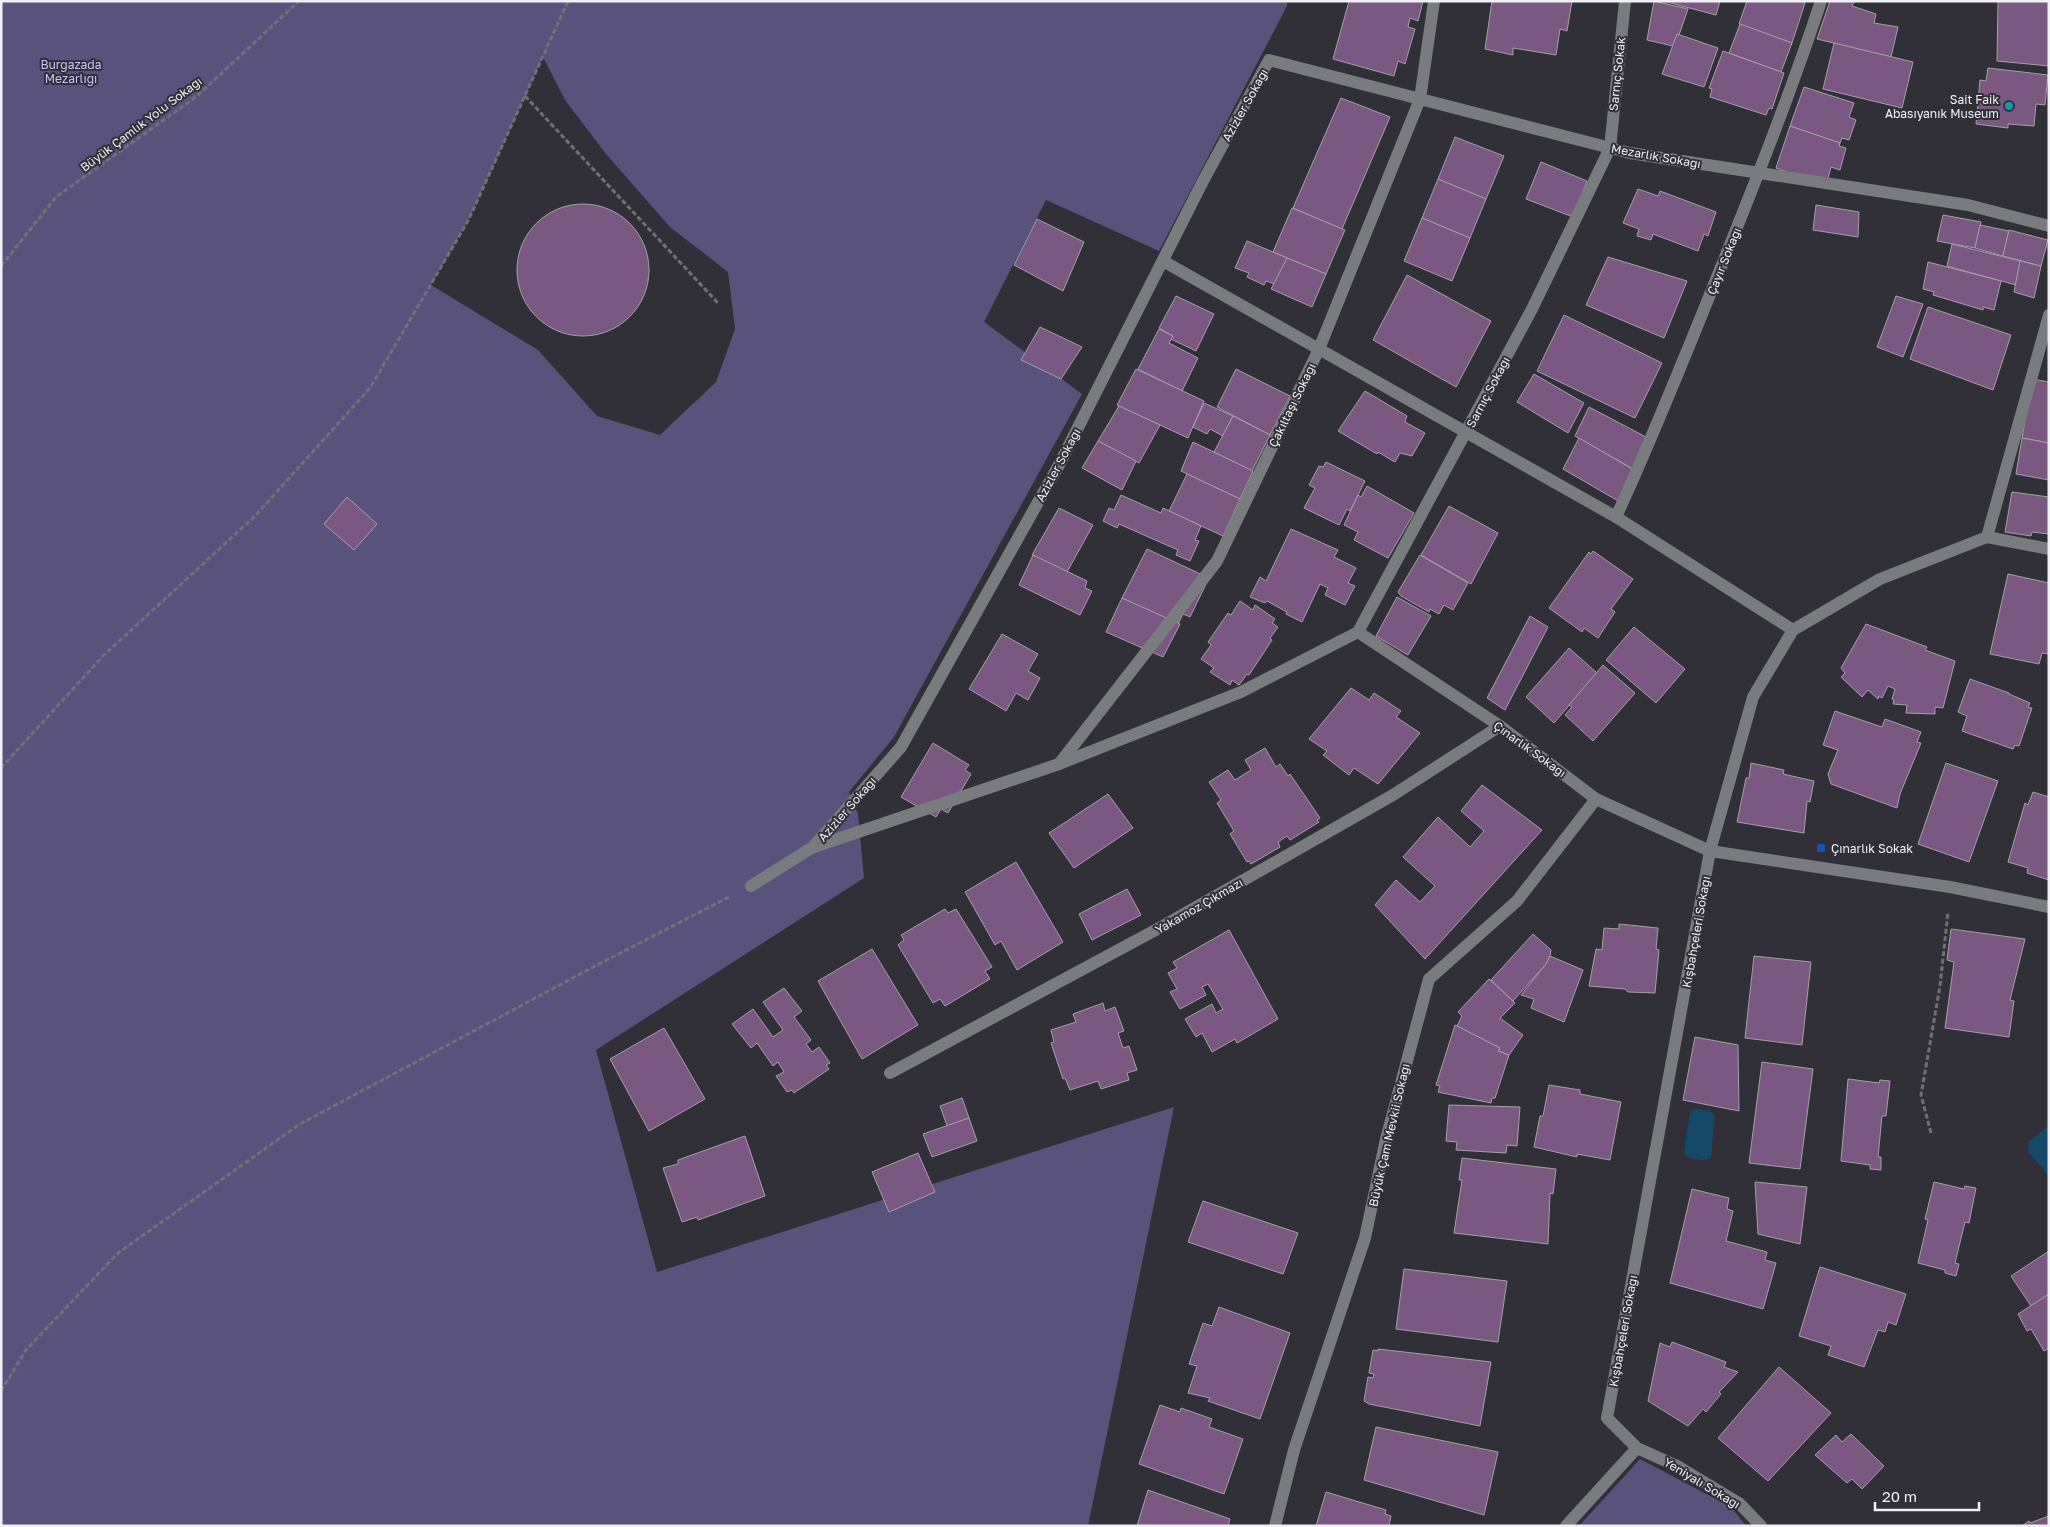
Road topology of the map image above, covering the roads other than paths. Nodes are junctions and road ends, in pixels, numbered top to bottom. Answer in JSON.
{"nodes":[{"id":1,"x":1434,"y":1,"type":"edge"},
{"id":2,"x":1625,"y":1,"type":"edge"},
{"id":3,"x":1821,"y":1,"type":"edge"},
{"id":4,"x":1269,"y":60,"type":"joint"},
{"id":5,"x":1420,"y":99,"type":"junction"},
{"id":6,"x":1610,"y":148,"type":"junction"},
{"id":7,"x":1760,"y":172,"type":"junction"},
{"id":8,"x":2049,"y":226,"type":"edge"},
{"id":9,"x":1163,"y":260,"type":"junction"},
{"id":10,"x":2049,"y":315,"type":"edge"},
{"id":11,"x":1319,"y":349,"type":"junction"},
{"id":12,"x":1466,"y":433,"type":"junction"},
{"id":13,"x":1616,"y":517,"type":"junction"},
{"id":14,"x":1987,"y":538,"type":"junction"},
{"id":15,"x":2049,"y":549,"type":"edge"},
{"id":16,"x":1793,"y":630,"type":"junction"},
{"id":17,"x":1358,"y":632,"type":"junction"},
{"id":18,"x":1500,"y":726,"type":"junction"},
{"id":19,"x":1059,"y":764,"type":"junction"},
{"id":20,"x":1596,"y":799,"type":"junction"},
{"id":21,"x":813,"y":847,"type":"junction"},
{"id":22,"x":1710,"y":851,"type":"junction"},
{"id":23,"x":750,"y":886,"type":"road end"},
{"id":24,"x":2049,"y":907,"type":"edge"},
{"id":25,"x":890,"y":1073,"type":"dead end"},
{"id":26,"x":1637,"y":1448,"type":"junction"},
{"id":27,"x":1275,"y":1526,"type":"edge"},
{"id":28,"x":1566,"y":1526,"type":"edge"},
{"id":29,"x":1761,"y":1526,"type":"edge"}],
"edges":[{"from":1,"to":5,"type":"street","name":"Çakıltaşı Sokağı"},
{"from":2,"to":6,"type":"street","name":"Sarnıç Sokak"},
{"from":3,"to":7,"type":"street","name":"Çayır Sokağı"},
{"from":4,"to":5,"type":"street","name":"Mezarlık Sokağı"},
{"from":4,"to":9,"type":"street","name":"Azizler Sokağı"},
{"from":5,"to":6,"type":"street","name":"Mezarlık Sokağı"},
{"from":5,"to":11,"type":"street","name":"Çakıltaşı Sokağı"},
{"from":6,"to":7,"type":"street","name":"Mezarlık Sokağı"},
{"from":6,"to":12,"type":"street","name":"Sarnıç Sokağı"},
{"from":7,"to":8,"type":"street","name":"Mezarlık Sokağı"},
{"from":7,"to":13,"type":"street","name":"Çayır Sokağı"},
{"from":9,"to":11,"type":"street"},
{"from":9,"to":21,"type":"street","name":"Azizler Sokağı"},
{"from":10,"to":14,"type":"street"},
{"from":11,"to":12,"type":"street"},
{"from":11,"to":19,"type":"street","name":"Çakıltaşı Sokağı"},
{"from":12,"to":13,"type":"street"},
{"from":12,"to":17,"type":"street","name":"Sarnıç Sokağı"},
{"from":13,"to":16,"type":"street"},
{"from":14,"to":15,"type":"street"},
{"from":14,"to":16,"type":"street","name":"Kışbahçeleri Sokağı"},
{"from":16,"to":22,"type":"street","name":"Kışbahçeleri Sokağı"},
{"from":17,"to":18,"type":"street","name":"Çınarlık Sokağı"},
{"from":17,"to":19,"type":"street","name":"Azizler Sokağı"},
{"from":18,"to":20,"type":"street","name":"Çınarlık Sokağı"},
{"from":18,"to":25,"type":"street","name":"Yakamoz Çıkmazı"},
{"from":19,"to":21,"type":"street","name":"Azizler Sokağı"},
{"from":20,"to":22,"type":"street","name":"Çınarlık Sokağı"},
{"from":20,"to":27,"type":"street","name":"Büyük Çam Mevkii Sokağı"},
{"from":21,"to":23,"type":"street","name":"Azizler Sokağı"},
{"from":22,"to":24,"type":"street","name":"Çınarlık Sokağı"},
{"from":22,"to":26,"type":"street","name":"Kışbahçeleri Sokağı"},
{"from":26,"to":28,"type":"street"},
{"from":26,"to":29,"type":"street","name":"Yeniyalı Sokağı"}]}
